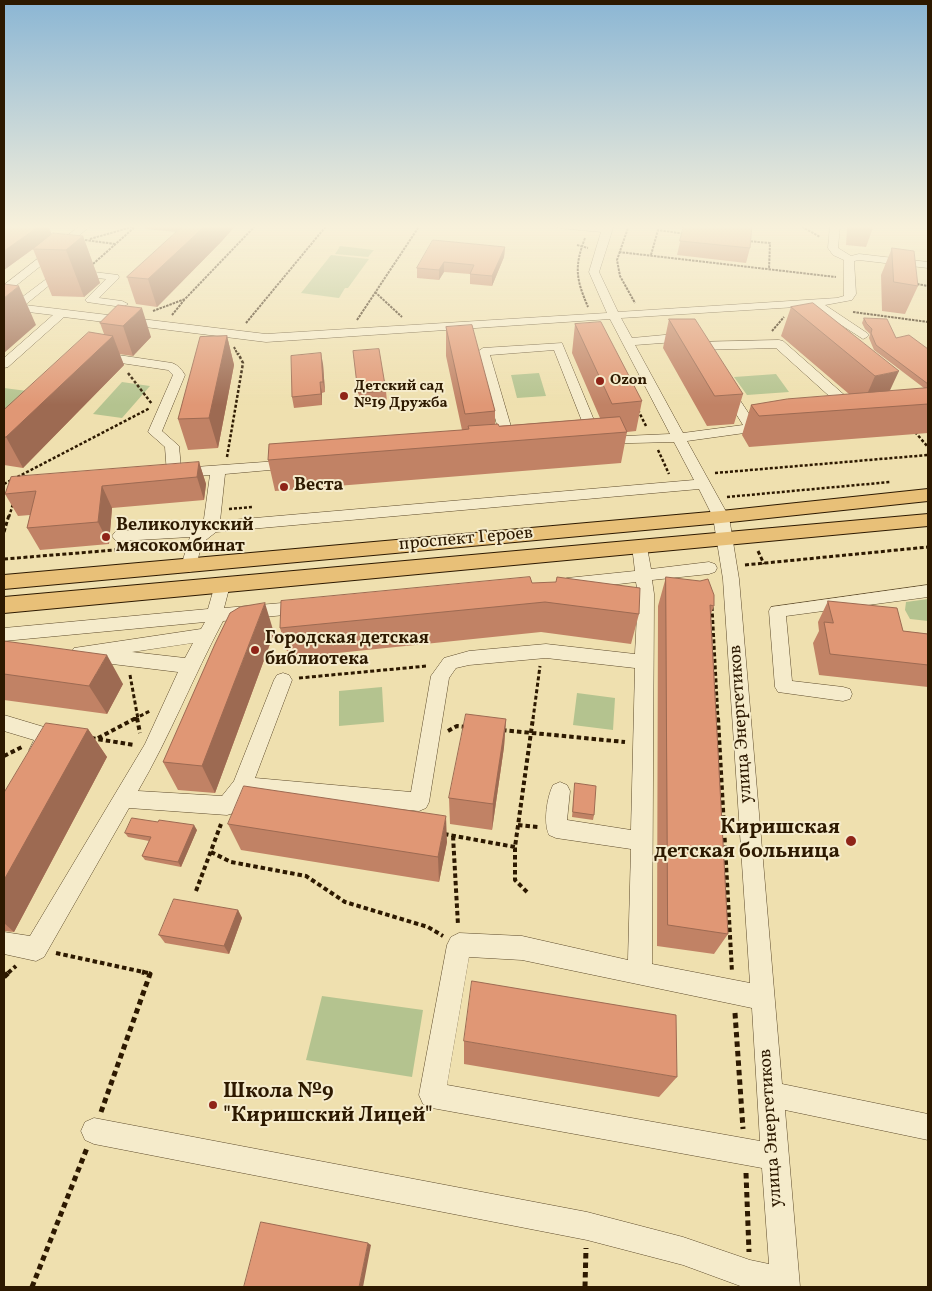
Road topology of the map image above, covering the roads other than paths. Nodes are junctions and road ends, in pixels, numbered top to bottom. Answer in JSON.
{"nodes":[{"id":1,"x":43,"y":285,"type":"edge"},
{"id":2,"x":106,"y":285,"type":"edge"},
{"id":3,"x":600,"y":285,"type":"edge"},
{"id":4,"x":851,"y":285,"type":"edge"},
{"id":5,"x":813,"y":302,"type":"junction"},
{"id":6,"x":4,"y":306,"type":"edge"},
{"id":7,"x":16,"y":307,"type":"junction"},
{"id":8,"x":62,"y":313,"type":"junction"},
{"id":9,"x":613,"y":314,"type":"junction"},
{"id":10,"x":107,"y":319,"type":"junction"},
{"id":11,"x":126,"y":321,"type":"junction"},
{"id":12,"x":863,"y":335,"type":"dead end"},
{"id":13,"x":628,"y":342,"type":"junction"},
{"id":14,"x":574,"y":345,"type":"dead end"},
{"id":15,"x":558,"y":346,"type":"junction"},
{"id":16,"x":698,"y":346,"type":"junction"},
{"id":17,"x":709,"y":362,"type":"edge"},
{"id":18,"x":4,"y":364,"type":"edge"},
{"id":19,"x":720,"y":379,"type":"edge"},
{"id":20,"x":839,"y":417,"type":"edge"},
{"id":21,"x":782,"y":423,"type":"edge"},
{"id":22,"x":751,"y":428,"type":"junction"},
{"id":23,"x":678,"y":438,"type":"junction"},
{"id":24,"x":596,"y":441,"type":"junction"},
{"id":25,"x":577,"y":442,"type":"edge"},
{"id":26,"x":492,"y":448,"type":"edge"},
{"id":27,"x":305,"y":463,"type":"edge"},
{"id":28,"x":218,"y":470,"type":"junction"},
{"id":29,"x":702,"y":484,"type":"junction"},
{"id":30,"x":928,"y":495,"type":"edge"},
{"id":31,"x":720,"y":517,"type":"junction"},
{"id":32,"x":928,"y":520,"type":"edge"},
{"id":33,"x":210,"y":529,"type":"junction"},
{"id":34,"x":120,"y":536,"type":"dead end"},
{"id":35,"x":725,"y":539,"type":"junction"},
{"id":36,"x":640,"y":546,"type":"junction"},
{"id":37,"x":188,"y":566,"type":"junction"},
{"id":38,"x":709,"y":568,"type":"road end"},
{"id":39,"x":645,"y":575,"type":"junction"},
{"id":40,"x":4,"y":582,"type":"edge"},
{"id":41,"x":222,"y":585,"type":"junction"},
{"id":42,"x":546,"y":586,"type":"edge"},
{"id":43,"x":928,"y":591,"type":"edge"},
{"id":44,"x":665,"y":593,"type":"edge"},
{"id":45,"x":646,"y":594,"type":"junction"},
{"id":46,"x":4,"y":605,"type":"edge"},
{"id":47,"x":322,"y":606,"type":"edge"},
{"id":48,"x":217,"y":615,"type":"junction"},
{"id":49,"x":4,"y":634,"type":"edge"},
{"id":50,"x":206,"y":635,"type":"junction"},
{"id":51,"x":644,"y":662,"type":"junction"},
{"id":52,"x":190,"y":666,"type":"junction"},
{"id":53,"x":283,"y":680,"type":"road end"},
{"id":54,"x":843,"y":694,"type":"dead end"},
{"id":55,"x":4,"y":723,"type":"edge"},
{"id":56,"x":28,"y":769,"type":"edge"},
{"id":57,"x":242,"y":786,"type":"junction"},
{"id":58,"x":560,"y":791,"type":"dead end"},
{"id":59,"x":124,"y":799,"type":"junction"},
{"id":60,"x":642,"y":841,"type":"junction"},
{"id":61,"x":4,"y":944,"type":"edge"},
{"id":62,"x":640,"y":974,"type":"junction"},
{"id":63,"x":763,"y":998,"type":"junction"},
{"id":64,"x":770,"y":1094,"type":"junction"},
{"id":65,"x":928,"y":1127,"type":"edge"},
{"id":66,"x":94,"y":1131,"type":"road end"},
{"id":67,"x":774,"y":1156,"type":"junction"},
{"id":68,"x":785,"y":1285,"type":"edge"}],
"edges":[{"from":1,"to":7,"type":"street"},
{"from":2,"to":10,"type":"street"},
{"from":3,"to":9,"type":"street","name":"улица Энергетиков"},
{"from":4,"to":5,"type":"street"},
{"from":5,"to":9,"type":"street"},
{"from":5,"to":12,"type":"street"},
{"from":6,"to":7,"type":"street"},
{"from":7,"to":8,"type":"street"},
{"from":8,"to":10,"type":"street"},
{"from":8,"to":18,"type":"street"},
{"from":9,"to":11,"type":"street"},
{"from":9,"to":13,"type":"street","name":"улица Энергетиков"},
{"from":10,"to":11,"type":"street"},
{"from":11,"to":28,"type":"street"},
{"from":13,"to":16,"type":"street"},
{"from":13,"to":23,"type":"street","name":"улица Энергетиков"},
{"from":14,"to":15,"type":"street"},
{"from":15,"to":24,"type":"street"},
{"from":15,"to":26,"type":"street"},
{"from":16,"to":17,"type":"street"},
{"from":16,"to":20,"type":"street"},
{"from":19,"to":22,"type":"street"},
{"from":21,"to":22,"type":"street"},
{"from":22,"to":23,"type":"street"},
{"from":23,"to":24,"type":"street"},
{"from":23,"to":29,"type":"street","name":"улица Энергетиков"},
{"from":24,"to":25,"type":"street"},
{"from":27,"to":28,"type":"street"},
{"from":28,"to":33,"type":"street"},
{"from":29,"to":31,"type":"street","name":"улица Энергетиков"},
{"from":29,"to":33,"type":"street"},
{"from":30,"to":31,"type":"main road","name":"проспект Героев"},
{"from":31,"to":35,"type":"street","name":"улица Энергетиков"},
{"from":31,"to":37,"type":"main road","name":"проспект Героев"},
{"from":32,"to":35,"type":"main road","name":"проспект Героев"},
{"from":33,"to":34,"type":"street"},
{"from":33,"to":37,"type":"street"},
{"from":35,"to":36,"type":"main road","name":"проспект Героев"},
{"from":35,"to":63,"type":"street","name":"улица Энергетиков"},
{"from":36,"to":39,"type":"street"},
{"from":36,"to":41,"type":"main road","name":"проспект Героев"},
{"from":37,"to":40,"type":"main road","name":"проспект Героев"},
{"from":38,"to":39,"type":"street"},
{"from":39,"to":42,"type":"street"},
{"from":39,"to":45,"type":"street"},
{"from":41,"to":46,"type":"main road","name":"проспект Героев"},
{"from":41,"to":48,"type":"street"},
{"from":43,"to":54,"type":"street"},
{"from":44,"to":45,"type":"street"},
{"from":45,"to":51,"type":"street"},
{"from":47,"to":48,"type":"street"},
{"from":48,"to":49,"type":"street"},
{"from":48,"to":50,"type":"street"},
{"from":50,"to":52,"type":"street"},
{"from":50,"to":52,"type":"street"},
{"from":51,"to":57,"type":"street"},
{"from":51,"to":60,"type":"street"},
{"from":52,"to":59,"type":"street"},
{"from":53,"to":57,"type":"street"},
{"from":55,"to":56,"type":"street"},
{"from":57,"to":59,"type":"street"},
{"from":58,"to":60,"type":"street"},
{"from":59,"to":61,"type":"street"},
{"from":60,"to":62,"type":"street"},
{"from":62,"to":63,"type":"street"},
{"from":62,"to":67,"type":"street"},
{"from":63,"to":64,"type":"street","name":"улица Энергетиков"},
{"from":64,"to":65,"type":"street"},
{"from":64,"to":67,"type":"street","name":"улица Энергетиков"},
{"from":66,"to":68,"type":"street"},
{"from":67,"to":68,"type":"street","name":"улица Энергетиков"}]}
